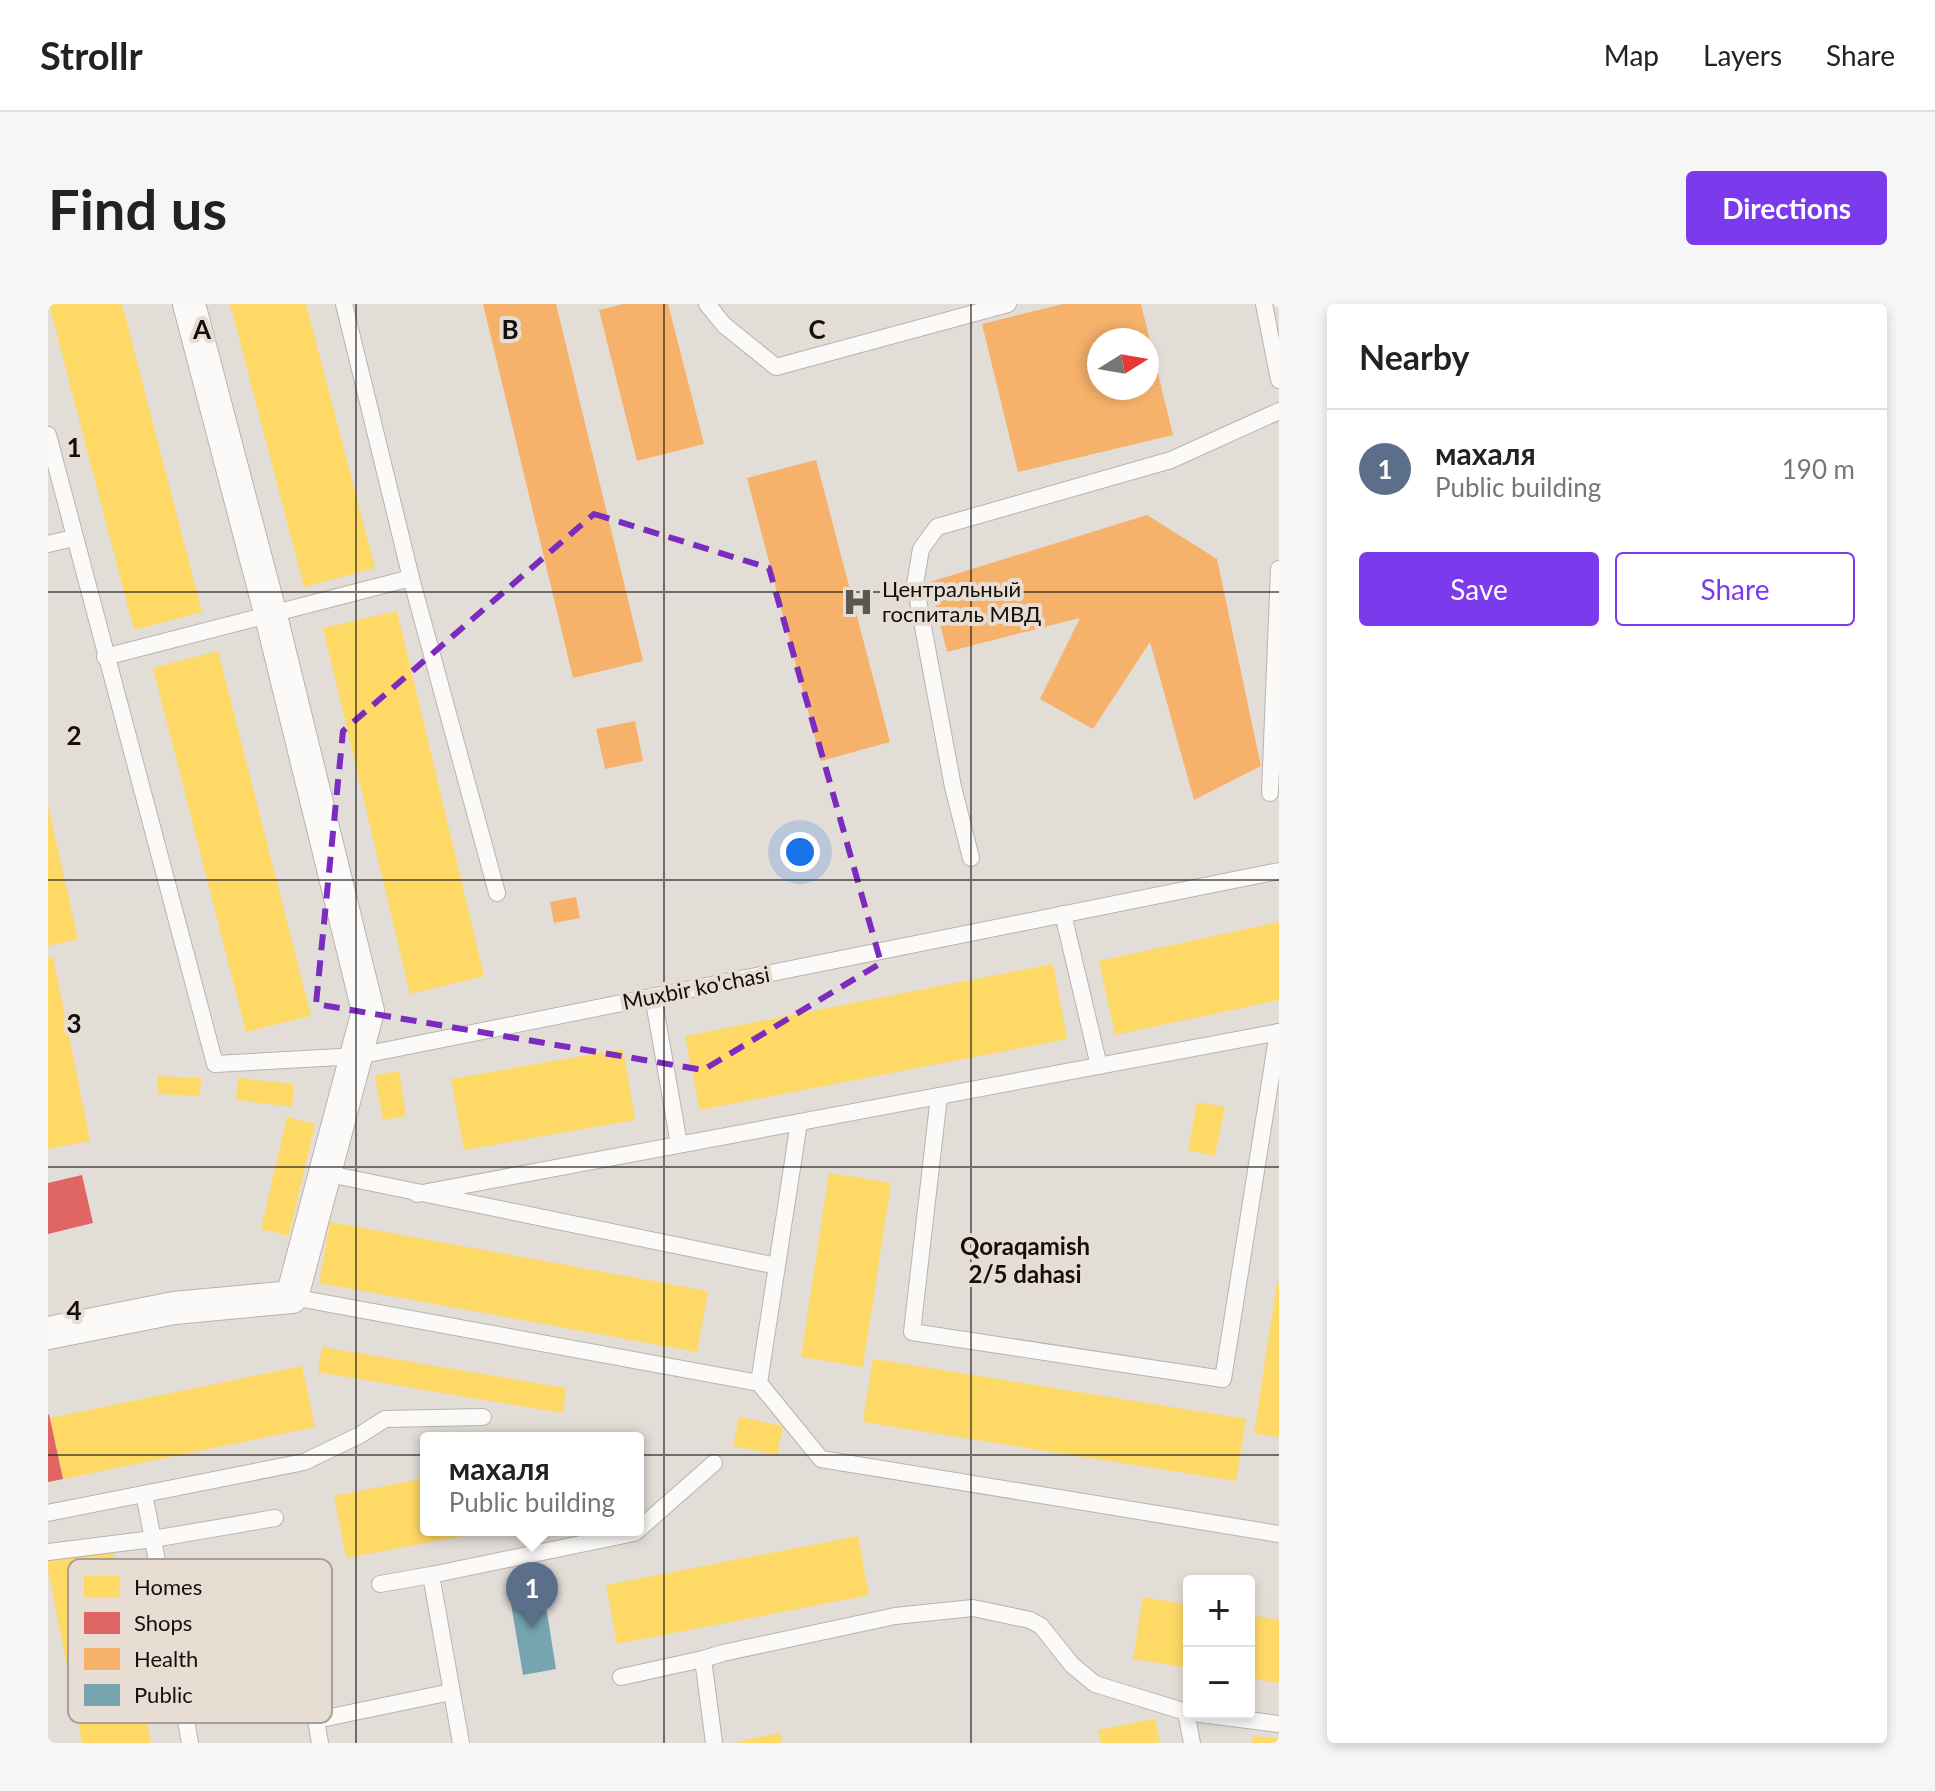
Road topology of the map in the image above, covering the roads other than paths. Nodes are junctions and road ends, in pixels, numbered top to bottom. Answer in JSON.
{"nodes":[{"id":1,"x":189,"y":304,"type":"edge"},
{"id":2,"x":344,"y":304,"type":"edge"},
{"id":3,"x":707,"y":304,"type":"edge"},
{"id":4,"x":1008,"y":304,"type":"edge"},
{"id":5,"x":1264,"y":304,"type":"edge"},
{"id":6,"x":1279,"y":380,"type":"edge"},
{"id":7,"x":1279,"y":411,"type":"edge"},
{"id":8,"x":48,"y":435,"type":"edge"},
{"id":9,"x":74,"y":538,"type":"junction"},
{"id":10,"x":48,"y":544,"type":"edge"},
{"id":11,"x":1279,"y":569,"type":"edge"},
{"id":12,"x":411,"y":578,"type":"junction"},
{"id":13,"x":271,"y":616,"type":"junction"},
{"id":14,"x":1278,"y":629,"type":"edge"},
{"id":15,"x":105,"y":657,"type":"junction"},
{"id":16,"x":1270,"y":793,"type":"dead end"},
{"id":17,"x":971,"y":858,"type":"dead end"},
{"id":18,"x":1279,"y":871,"type":"edge"},
{"id":19,"x":497,"y":893,"type":"dead end"},
{"id":20,"x":1063,"y":914,"type":"junction"},
{"id":21,"x":653,"y":996,"type":"junction"},
{"id":22,"x":1279,"y":1032,"type":"edge"},
{"id":23,"x":358,"y":1056,"type":"junction"},
{"id":24,"x":1099,"y":1066,"type":"junction"},
{"id":25,"x":939,"y":1096,"type":"junction"},
{"id":26,"x":799,"y":1122,"type":"junction"},
{"id":27,"x":679,"y":1144,"type":"junction"},
{"id":28,"x":324,"y":1173,"type":"junction"},
{"id":29,"x":417,"y":1194,"type":"junction"},
{"id":30,"x":777,"y":1266,"type":"junction"},
{"id":31,"x":292,"y":1297,"type":"junction"},
{"id":32,"x":48,"y":1333,"type":"edge"},
{"id":33,"x":759,"y":1383,"type":"junction"},
{"id":34,"x":483,"y":1417,"type":"dead end"},
{"id":35,"x":714,"y":1463,"type":"dead end"},
{"id":36,"x":144,"y":1494,"type":"junction"},
{"id":37,"x":48,"y":1513,"type":"edge"},
{"id":38,"x":275,"y":1518,"type":"dead end"},
{"id":39,"x":644,"y":1525,"type":"edge"},
{"id":40,"x":1279,"y":1534,"type":"edge"},
{"id":41,"x":620,"y":1536,"type":"edge"},
{"id":42,"x":153,"y":1539,"type":"junction"},
{"id":43,"x":48,"y":1552,"type":"edge"},
{"id":44,"x":157,"y":1559,"type":"edge"},
{"id":45,"x":431,"y":1575,"type":"junction"},
{"id":46,"x":380,"y":1584,"type":"dead end"},
{"id":47,"x":703,"y":1659,"type":"junction"},
{"id":48,"x":621,"y":1677,"type":"dead end"},
{"id":49,"x":451,"y":1692,"type":"junction"},
{"id":50,"x":1183,"y":1711,"type":"edge"},
{"id":51,"x":332,"y":1717,"type":"edge"},
{"id":52,"x":1190,"y":1719,"type":"edge"},
{"id":53,"x":1238,"y":1719,"type":"edge"},
{"id":54,"x":186,"y":1723,"type":"edge"},
{"id":55,"x":317,"y":1723,"type":"edge"},
{"id":56,"x":1279,"y":1724,"type":"edge"},
{"id":57,"x":190,"y":1743,"type":"edge"},
{"id":58,"x":320,"y":1743,"type":"edge"},
{"id":59,"x":461,"y":1743,"type":"edge"},
{"id":60,"x":714,"y":1743,"type":"edge"},
{"id":61,"x":1192,"y":1743,"type":"edge"}],
"edges":[{"from":1,"to":13,"type":"street"},
{"from":2,"to":12,"type":"lane"},
{"from":3,"to":4,"type":"lane"},
{"from":5,"to":6,"type":"lane"},
{"from":7,"to":17,"type":"lane"},
{"from":8,"to":9,"type":"lane"},
{"from":9,"to":10,"type":"lane"},
{"from":9,"to":15,"type":"lane"},
{"from":11,"to":14,"type":"lane"},
{"from":12,"to":13,"type":"lane"},
{"from":12,"to":19,"type":"lane"},
{"from":13,"to":15,"type":"lane"},
{"from":13,"to":23,"type":"street"},
{"from":14,"to":16,"type":"lane"},
{"from":15,"to":23,"type":"lane","name":"Muxbir ko'chasi"},
{"from":18,"to":20,"type":"lane","name":"Muxbir ko'chasi"},
{"from":20,"to":21,"type":"lane","name":"Muxbir ko'chasi"},
{"from":20,"to":24,"type":"lane"},
{"from":21,"to":23,"type":"lane","name":"Muxbir ko'chasi"},
{"from":21,"to":27,"type":"lane"},
{"from":22,"to":24,"type":"lane"},
{"from":22,"to":25,"type":"lane"},
{"from":23,"to":28,"type":"street"},
{"from":24,"to":25,"type":"lane"},
{"from":25,"to":26,"type":"lane"},
{"from":26,"to":27,"type":"lane"},
{"from":26,"to":30,"type":"lane"},
{"from":27,"to":29,"type":"lane"},
{"from":28,"to":29,"type":"lane"},
{"from":28,"to":31,"type":"street"},
{"from":29,"to":30,"type":"lane"},
{"from":30,"to":33,"type":"lane"},
{"from":31,"to":32,"type":"street"},
{"from":31,"to":33,"type":"lane"},
{"from":33,"to":40,"type":"lane"},
{"from":34,"to":36,"type":"lane"},
{"from":35,"to":39,"type":"lane"},
{"from":36,"to":37,"type":"lane"},
{"from":36,"to":42,"type":"lane"},
{"from":38,"to":42,"type":"lane"},
{"from":41,"to":45,"type":"lane"},
{"from":42,"to":43,"type":"lane"},
{"from":42,"to":44,"type":"lane"},
{"from":45,"to":46,"type":"lane"},
{"from":45,"to":49,"type":"lane"},
{"from":47,"to":48,"type":"lane"},
{"from":47,"to":50,"type":"lane"},
{"from":47,"to":60,"type":"lane"},
{"from":49,"to":51,"type":"lane"},
{"from":49,"to":59,"type":"lane"},
{"from":52,"to":61,"type":"lane"},
{"from":53,"to":56,"type":"lane"},
{"from":54,"to":57,"type":"lane"},
{"from":55,"to":58,"type":"lane"}]}
